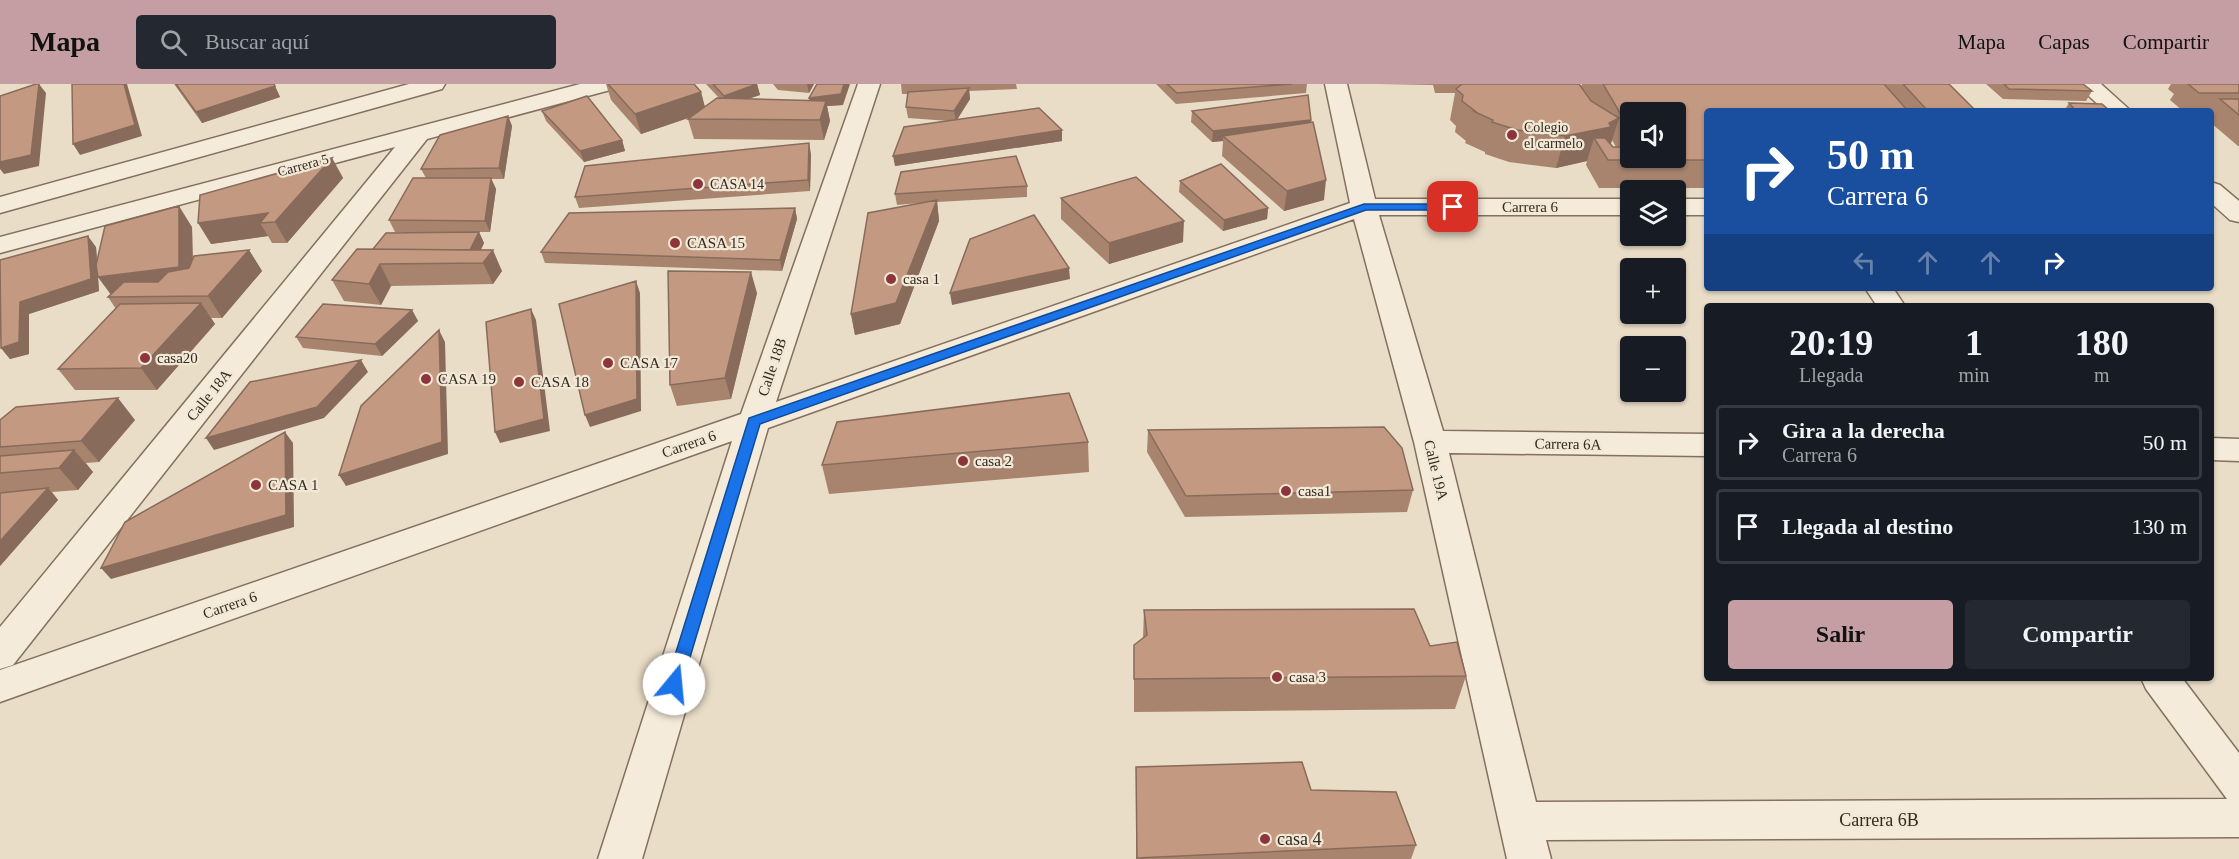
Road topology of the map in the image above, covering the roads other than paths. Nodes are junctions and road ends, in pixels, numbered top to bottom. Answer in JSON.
{"nodes":[{"id":1,"x":434,"y":84,"type":"edge"},
{"id":2,"x":606,"y":84,"type":"edge"},
{"id":3,"x":869,"y":84,"type":"edge"},
{"id":4,"x":1336,"y":84,"type":"edge"},
{"id":5,"x":2087,"y":84,"type":"edge"},
{"id":6,"x":2115,"y":108,"type":"edge"},
{"id":7,"x":418,"y":135,"type":"junction"},
{"id":8,"x":2214,"y":193,"type":"edge"},
{"id":9,"x":0,"y":205,"type":"edge"},
{"id":10,"x":1364,"y":207,"type":"junction"},
{"id":11,"x":1620,"y":207,"type":"edge"},
{"id":12,"x":1686,"y":207,"type":"edge"},
{"id":13,"x":1704,"y":207,"type":"edge"},
{"id":14,"x":2231,"y":212,"type":"edge"},
{"id":15,"x":0,"y":245,"type":"edge"},
{"id":16,"x":754,"y":421,"type":"junction"},
{"id":17,"x":1430,"y":442,"type":"junction"},
{"id":18,"x":1704,"y":445,"type":"edge"},
{"id":19,"x":2214,"y":449,"type":"edge"},
{"id":20,"x":2239,"y":450,"type":"edge"},
{"id":21,"x":0,"y":654,"type":"edge"},
{"id":22,"x":2162,"y":681,"type":"edge"},
{"id":23,"x":0,"y":686,"type":"edge"},
{"id":24,"x":2239,"y":786,"type":"edge"},
{"id":25,"x":2239,"y":818,"type":"edge"},
{"id":26,"x":1524,"y":840,"type":"edge"},
{"id":27,"x":620,"y":859,"type":"edge"}],
"edges":[{"from":1,"to":9,"type":"street"},
{"from":2,"to":7,"type":"street","name":"Carrera 5"},
{"from":3,"to":16,"type":"street","name":"Calle 18B"},
{"from":4,"to":10,"type":"street","name":"Calle 19A"},
{"from":5,"to":6,"type":"street"},
{"from":7,"to":15,"type":"street","name":"Carrera 5"},
{"from":7,"to":21,"type":"street","name":"Calle 18A"},
{"from":8,"to":14,"type":"street"},
{"from":10,"to":11,"type":"street","name":"Carrera 6"},
{"from":10,"to":16,"type":"street","name":"Carrera 6"},
{"from":10,"to":17,"type":"street","name":"Calle 19A"},
{"from":12,"to":13,"type":"street"},
{"from":16,"to":23,"type":"street","name":"Carrera 6"},
{"from":16,"to":27,"type":"street","name":"Calle 18B"},
{"from":17,"to":18,"type":"street","name":"Carrera 6A"},
{"from":17,"to":26,"type":"street","name":"Calle 19A"},
{"from":19,"to":20,"type":"street"},
{"from":22,"to":24,"type":"street"},
{"from":25,"to":26,"type":"street","name":"Carrera 6B"}]}
